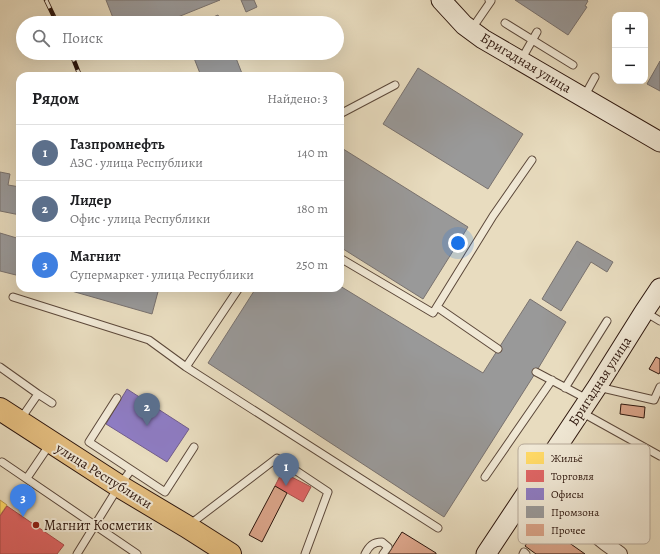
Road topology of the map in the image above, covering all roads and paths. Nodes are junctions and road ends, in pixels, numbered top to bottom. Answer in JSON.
{"nodes":[{"id":1,"x":441,"y":0,"type":"edge"},
{"id":2,"x":489,"y":0,"type":"edge"},
{"id":3,"x":505,"y":23,"type":"dead end"},
{"id":4,"x":470,"y":30,"type":"junction"},
{"id":5,"x":537,"y":32,"type":"dead end"},
{"id":6,"x":533,"y":40,"type":"junction"},
{"id":7,"x":520,"y":61,"type":"junction"},
{"id":8,"x":573,"y":65,"type":"dead end"},
{"id":9,"x":595,"y":76,"type":"dead end"},
{"id":10,"x":395,"y":85,"type":"dead end"},
{"id":11,"x":584,"y":97,"type":"junction"},
{"id":12,"x":344,"y":112,"type":"edge"},
{"id":13,"x":660,"y":142,"type":"edge"},
{"id":14,"x":532,"y":160,"type":"dead end"},
{"id":15,"x":344,"y":260,"type":"edge"},
{"id":16,"x":236,"y":292,"type":"edge"},
{"id":17,"x":658,"y":294,"type":"edge"},
{"id":18,"x":13,"y":297,"type":"dead end"},
{"id":19,"x":437,"y":307,"type":"junction"},
{"id":20,"x":652,"y":317,"type":"edge"},
{"id":21,"x":607,"y":321,"type":"dead end"},
{"id":22,"x":498,"y":349,"type":"dead end"},
{"id":23,"x":0,"y":367,"type":"edge"},
{"id":24,"x":186,"y":367,"type":"junction"},
{"id":25,"x":536,"y":372,"type":"dead end"},
{"id":26,"x":552,"y":380,"type":"junction"},
{"id":27,"x":660,"y":387,"type":"edge"},
{"id":28,"x":565,"y":388,"type":"junction"},
{"id":29,"x":38,"y":394,"type":"junction"},
{"id":30,"x":117,"y":398,"type":"dead end"},
{"id":31,"x":589,"y":400,"type":"junction"},
{"id":32,"x":52,"y":403,"type":"dead end"},
{"id":33,"x":0,"y":409,"type":"edge"},
{"id":34,"x":19,"y":422,"type":"junction"},
{"id":35,"x":51,"y":443,"type":"junction"},
{"id":36,"x":560,"y":444,"type":"edge"},
{"id":37,"x":645,"y":444,"type":"edge"},
{"id":38,"x":194,"y":447,"type":"dead end"},
{"id":39,"x":650,"y":448,"type":"edge"},
{"id":40,"x":660,"y":456,"type":"edge"},
{"id":41,"x":2,"y":462,"type":"dead end"},
{"id":42,"x":485,"y":477,"type":"dead end"},
{"id":43,"x":27,"y":478,"type":"junction"},
{"id":44,"x":125,"y":478,"type":"junction"},
{"id":45,"x":518,"y":506,"type":"edge"},
{"id":46,"x":95,"y":525,"type":"junction"},
{"id":47,"x":186,"y":526,"type":"junction"},
{"id":48,"x":438,"y":528,"type":"dead end"},
{"id":49,"x":606,"y":544,"type":"edge"},
{"id":50,"x":77,"y":554,"type":"edge"},
{"id":51,"x":137,"y":554,"type":"edge"},
{"id":52,"x":230,"y":554,"type":"edge"},
{"id":53,"x":305,"y":554,"type":"edge"},
{"id":54,"x":365,"y":554,"type":"edge"},
{"id":55,"x":383,"y":554,"type":"edge"},
{"id":56,"x":486,"y":554,"type":"edge"},
{"id":57,"x":523,"y":554,"type":"edge"},
{"id":58,"x":526,"y":554,"type":"edge"},
{"id":59,"x":620,"y":554,"type":"edge"}],
"edges":[{"from":1,"to":4,"type":"main road","name":"Бригадная улица"},
{"from":2,"to":4,"type":"lane"},
{"from":3,"to":6,"type":"lane"},
{"from":4,"to":7,"type":"main road","name":"Бригадная улица"},
{"from":5,"to":6,"type":"lane"},
{"from":6,"to":7,"type":"lane"},
{"from":6,"to":8,"type":"lane"},
{"from":7,"to":11,"type":"main road","name":"Бригадная улица"},
{"from":9,"to":11,"type":"lane"},
{"from":10,"to":12,"type":"lane"},
{"from":11,"to":13,"type":"main road","name":"Бригадная улица"},
{"from":14,"to":19,"type":"lane"},
{"from":15,"to":19,"type":"lane"},
{"from":16,"to":24,"type":"lane"},
{"from":17,"to":20,"type":"main road","name":"Бригадная улица"},
{"from":18,"to":24,"type":"lane"},
{"from":19,"to":22,"type":"lane"},
{"from":20,"to":31,"type":"main road","name":"Бригадная улица"},
{"from":21,"to":28,"type":"lane"},
{"from":23,"to":29,"type":"lane"},
{"from":24,"to":48,"type":"lane"},
{"from":25,"to":26,"type":"lane"},
{"from":26,"to":28,"type":"lane"},
{"from":26,"to":42,"type":"lane"},
{"from":27,"to":31,"type":"lane"},
{"from":28,"to":31,"type":"lane"},
{"from":29,"to":32,"type":"lane"},
{"from":29,"to":34,"type":"lane"},
{"from":30,"to":44,"type":"lane"},
{"from":31,"to":36,"type":"main road","name":"Бригадная улица"},
{"from":31,"to":37,"type":"lane"},
{"from":33,"to":34,"type":"main road","name":"улица Республики"},
{"from":34,"to":35,"type":"main road","name":"улица Республики"},
{"from":35,"to":43,"type":"lane"},
{"from":35,"to":44,"type":"main road","name":"улица Республики"},
{"from":38,"to":44,"type":"lane"},
{"from":39,"to":40,"type":"lane"},
{"from":41,"to":43,"type":"lane"},
{"from":43,"to":46,"type":"lane"},
{"from":44,"to":46,"type":"lane"},
{"from":44,"to":47,"type":"main road","name":"улица Республики"},
{"from":45,"to":56,"type":"main road","name":"Бригадная улица"},
{"from":46,"to":50,"type":"lane"},
{"from":46,"to":51,"type":"lane"},
{"from":47,"to":52,"type":"main road","name":"улица Республики"},
{"from":47,"to":53,"type":"lane"},
{"from":49,"to":59,"type":"street"},
{"from":54,"to":55,"type":"lane"},
{"from":57,"to":58,"type":"lane"}]}
